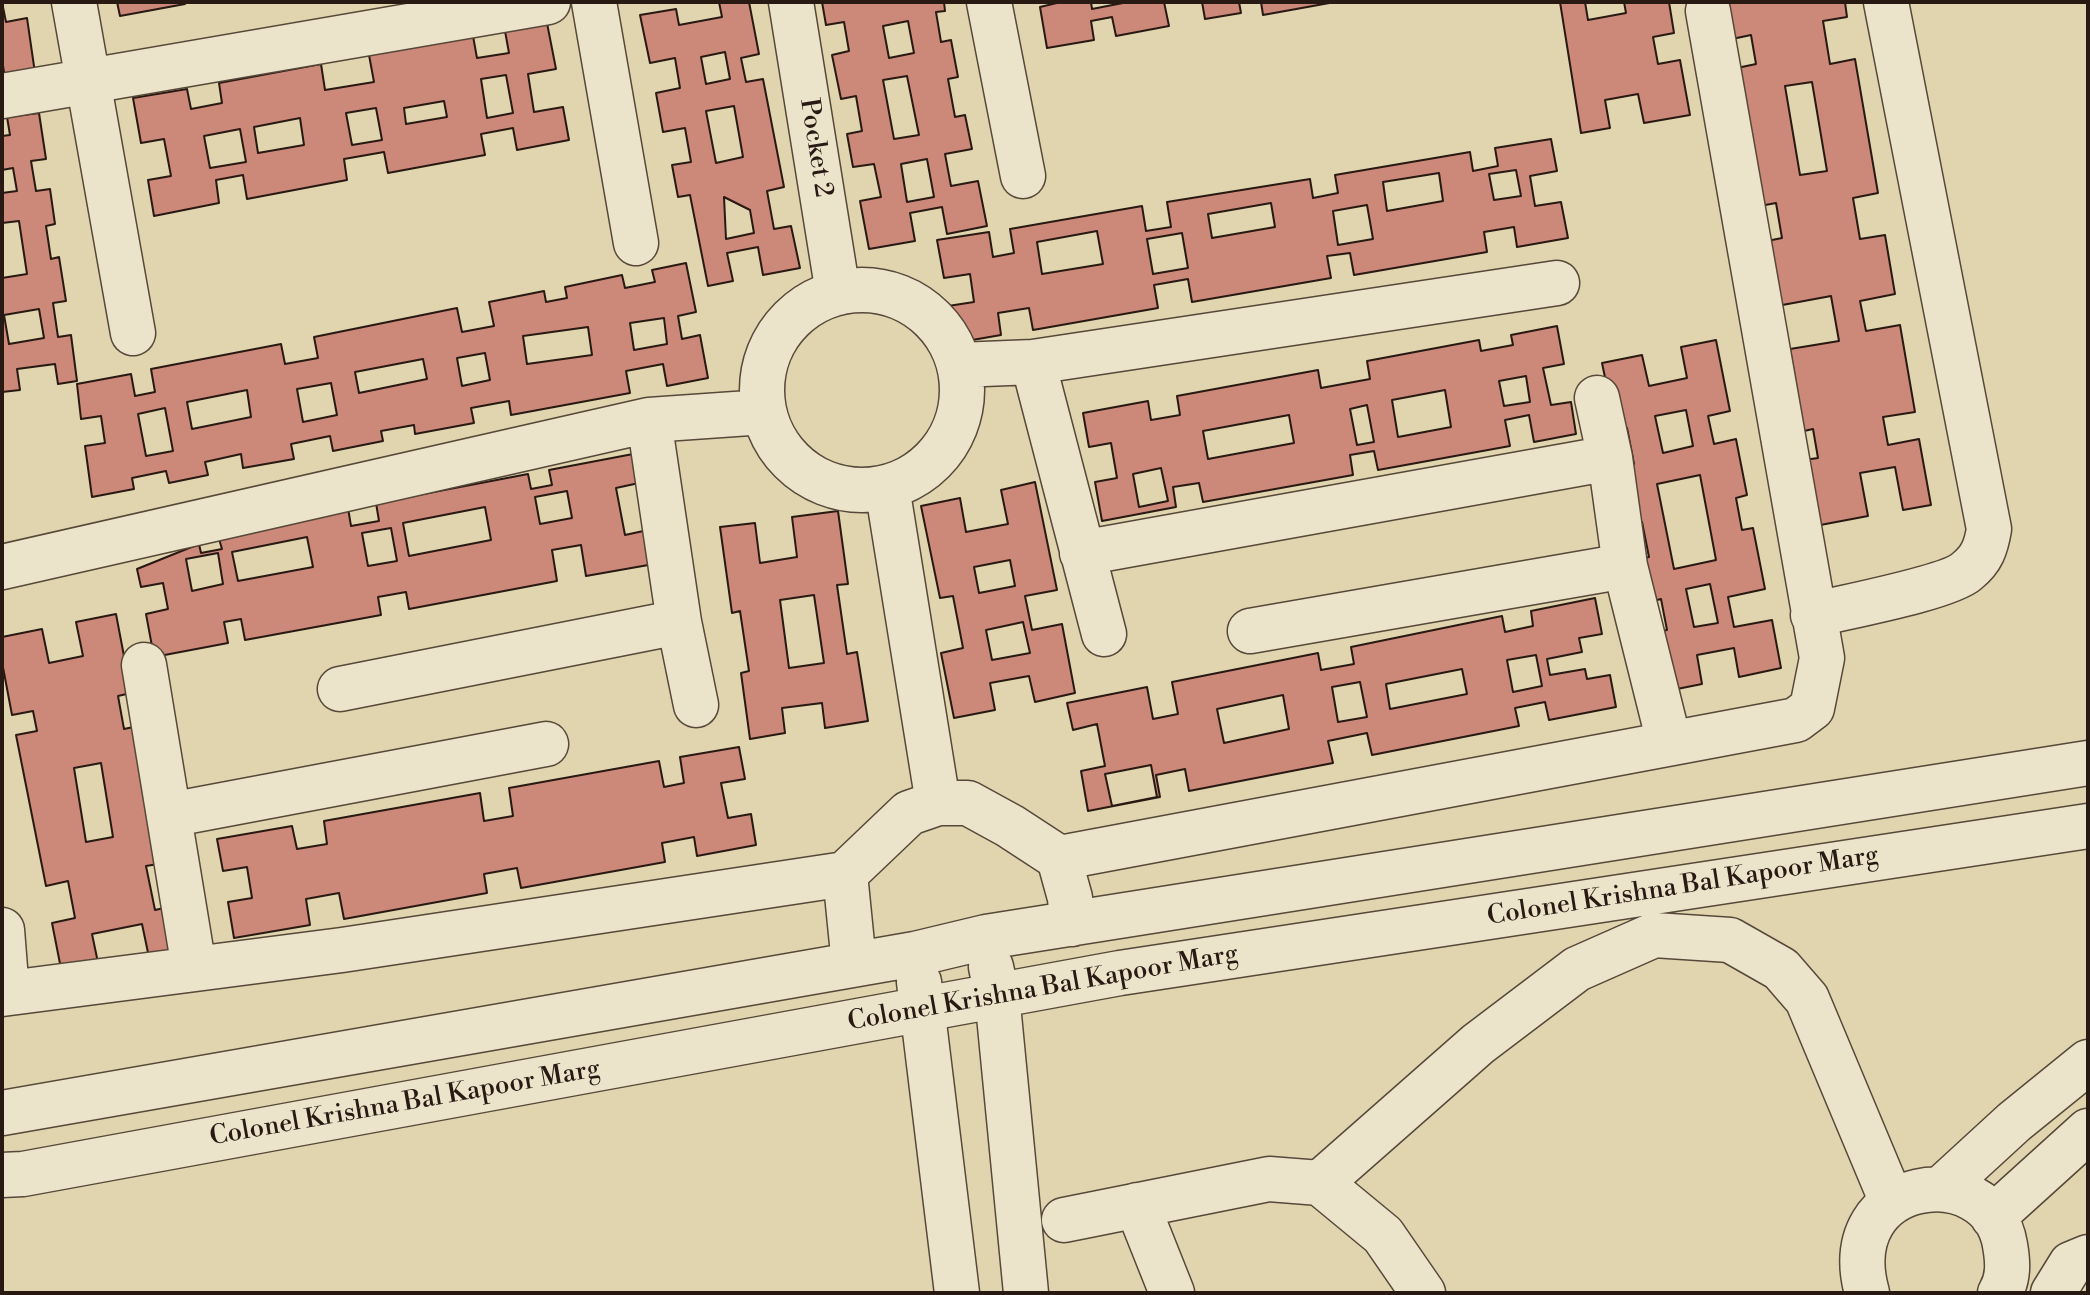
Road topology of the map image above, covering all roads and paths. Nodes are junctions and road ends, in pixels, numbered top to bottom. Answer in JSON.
{"nodes":[{"id":1,"x":74,"y":2,"type":"edge"},
{"id":2,"x":548,"y":2,"type":"edge"},
{"id":3,"x":594,"y":2,"type":"edge"},
{"id":4,"x":791,"y":2,"type":"edge"},
{"id":5,"x":989,"y":2,"type":"edge"},
{"id":6,"x":1886,"y":2,"type":"edge"},
{"id":7,"x":1708,"y":11,"type":"dead end"},
{"id":8,"x":89,"y":81,"type":"junction"},
{"id":9,"x":2,"y":96,"type":"edge"},
{"id":10,"x":1023,"y":176,"type":"dead end"},
{"id":11,"x":636,"y":243,"type":"dead end"},
{"id":12,"x":1557,"y":283,"type":"dead end"},
{"id":13,"x":838,"y":293,"type":"junction"},
{"id":14,"x":133,"y":333,"type":"dead end"},
{"id":15,"x":1033,"y":362,"type":"junction"},
{"id":16,"x":959,"y":365,"type":"junction"},
{"id":17,"x":1597,"y":398,"type":"dead end"},
{"id":18,"x":764,"y":412,"type":"junction"},
{"id":19,"x":649,"y":420,"type":"junction"},
{"id":20,"x":1610,"y":458,"type":"junction"},
{"id":21,"x":887,"y":487,"type":"junction"},
{"id":22,"x":1082,"y":553,"type":"junction"},
{"id":23,"x":1625,"y":566,"type":"junction"},
{"id":24,"x":2,"y":567,"type":"edge"},
{"id":25,"x":1813,"y":615,"type":"junction"},
{"id":26,"x":679,"y":622,"type":"junction"},
{"id":27,"x":1250,"y":631,"type":"dead end"},
{"id":28,"x":1104,"y":634,"type":"dead end"},
{"id":29,"x":144,"y":665,"type":"dead end"},
{"id":30,"x":340,"y":689,"type":"dead end"},
{"id":31,"x":696,"y":705,"type":"dead end"},
{"id":32,"x":1669,"y":742,"type":"junction"},
{"id":33,"x":546,"y":744,"type":"dead end"},
{"id":34,"x":2088,"y":763,"type":"edge"},
{"id":35,"x":938,"y":803,"type":"junction"},
{"id":36,"x":169,"y":815,"type":"junction"},
{"id":37,"x":2088,"y":826,"type":"edge"},
{"id":38,"x":1059,"y":858,"type":"junction"},
{"id":39,"x":845,"y":874,"type":"junction"},
{"id":40,"x":1072,"y":924,"type":"junction"},
{"id":41,"x":2,"y":930,"type":"edge"},
{"id":42,"x":986,"y":937,"type":"junction"},
{"id":43,"x":915,"y":954,"type":"junction"},
{"id":44,"x":854,"y":964,"type":"junction"},
{"id":45,"x":194,"y":968,"type":"junction"},
{"id":46,"x":5,"y":994,"type":"edge"},
{"id":47,"x":997,"y":995,"type":"junction"},
{"id":48,"x":923,"y":1008,"type":"junction"},
{"id":49,"x":2088,"y":1062,"type":"edge"},
{"id":50,"x":2,"y":1113,"type":"edge"},
{"id":51,"x":2088,"y":1131,"type":"edge"},
{"id":52,"x":2,"y":1175,"type":"edge"},
{"id":53,"x":1320,"y":1183,"type":"junction"},
{"id":54,"x":1941,"y":1189,"type":"junction"},
{"id":55,"x":1892,"y":1202,"type":"junction"},
{"id":56,"x":1137,"y":1205,"type":"junction"},
{"id":57,"x":1993,"y":1217,"type":"junction"},
{"id":58,"x":1064,"y":1220,"type":"dead end"},
{"id":59,"x":2088,"y":1257,"type":"edge"},
{"id":60,"x":957,"y":1293,"type":"edge"},
{"id":61,"x":1026,"y":1293,"type":"edge"},
{"id":62,"x":1172,"y":1293,"type":"edge"},
{"id":63,"x":1423,"y":1293,"type":"edge"},
{"id":64,"x":1867,"y":1293,"type":"edge"},
{"id":65,"x":2000,"y":1293,"type":"edge"},
{"id":66,"x":2053,"y":1293,"type":"edge"}],
"edges":[{"from":1,"to":8,"type":"street"},
{"from":2,"to":8,"type":"street"},
{"from":3,"to":11,"type":"street"},
{"from":4,"to":13,"type":"street","name":"Pocket 2"},
{"from":5,"to":10,"type":"street"},
{"from":6,"to":25,"type":"street"},
{"from":7,"to":25,"type":"street"},
{"from":8,"to":9,"type":"street"},
{"from":8,"to":14,"type":"street"},
{"from":12,"to":15,"type":"street"},
{"from":13,"to":16,"type":"street"},
{"from":13,"to":18,"type":"street"},
{"from":15,"to":16,"type":"street"},
{"from":15,"to":22,"type":"street"},
{"from":16,"to":21,"type":"street"},
{"from":17,"to":20,"type":"street"},
{"from":18,"to":19,"type":"street"},
{"from":18,"to":21,"type":"street"},
{"from":19,"to":24,"type":"street"},
{"from":19,"to":26,"type":"street"},
{"from":20,"to":22,"type":"street"},
{"from":20,"to":23,"type":"street"},
{"from":21,"to":35,"type":"street"},
{"from":22,"to":28,"type":"street"},
{"from":23,"to":27,"type":"street"},
{"from":23,"to":32,"type":"street"},
{"from":25,"to":32,"type":"street"},
{"from":26,"to":30,"type":"street"},
{"from":26,"to":31,"type":"street"},
{"from":29,"to":36,"type":"street"},
{"from":32,"to":38,"type":"street"},
{"from":33,"to":36,"type":"street"},
{"from":34,"to":40,"type":"street"},
{"from":35,"to":38,"type":"street"},
{"from":35,"to":39,"type":"street"},
{"from":36,"to":45,"type":"street"},
{"from":37,"to":47,"type":"street","name":"Colonel Krishna Bal Kapoor Marg"},
{"from":38,"to":40,"type":"street"},
{"from":39,"to":44,"type":"street"},
{"from":39,"to":45,"type":"street"},
{"from":40,"to":42,"type":"street"},
{"from":41,"to":46,"type":"street"},
{"from":42,"to":43,"type":"street"},
{"from":42,"to":47,"type":"street"},
{"from":43,"to":44,"type":"street"},
{"from":43,"to":48,"type":"street"},
{"from":44,"to":50,"type":"street"},
{"from":45,"to":46,"type":"street"},
{"from":47,"to":48,"type":"street","name":"Colonel Krishna Bal Kapoor Marg"},
{"from":47,"to":61,"type":"street"},
{"from":48,"to":52,"type":"street","name":"Colonel Krishna Bal Kapoor Marg"},
{"from":48,"to":60,"type":"street"},
{"from":49,"to":54,"type":"street"},
{"from":51,"to":57,"type":"street"},
{"from":53,"to":55,"type":"street"},
{"from":53,"to":56,"type":"street"},
{"from":53,"to":63,"type":"street"},
{"from":54,"to":55,"type":"street"},
{"from":54,"to":57,"type":"street"},
{"from":55,"to":64,"type":"street"},
{"from":56,"to":58,"type":"street"},
{"from":56,"to":62,"type":"street"},
{"from":57,"to":65,"type":"street"},
{"from":59,"to":66,"type":"street"}]}
